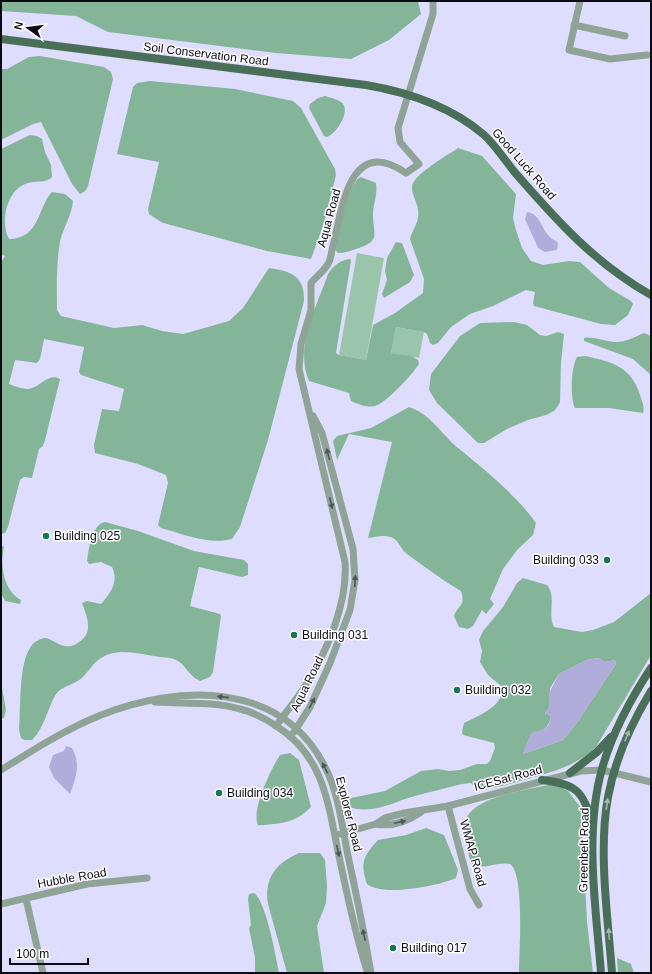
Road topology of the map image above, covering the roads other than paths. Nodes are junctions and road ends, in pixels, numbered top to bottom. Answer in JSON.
{"nodes":[{"id":1,"x":433,"y":1,"type":"edge"},
{"id":2,"x":580,"y":1,"type":"edge"},
{"id":3,"x":574,"y":25,"type":"junction"},
{"id":4,"x":625,"y":36,"type":"dead end"},
{"id":5,"x":1,"y":39,"type":"edge"},
{"id":6,"x":647,"y":55,"type":"dead end"},
{"id":7,"x":407,"y":94,"type":"junction"},
{"id":8,"x":651,"y":295,"type":"edge"},
{"id":9,"x":310,"y":411,"type":"junction"},
{"id":10,"x":651,"y":668,"type":"edge"},
{"id":11,"x":651,"y":691,"type":"edge"},
{"id":12,"x":149,"y":701,"type":"junction"},
{"id":13,"x":282,"y":718,"type":"junction"},
{"id":14,"x":276,"y":726,"type":"junction"},
{"id":15,"x":296,"y":729,"type":"junction"},
{"id":16,"x":616,"y":732,"type":"junction"},
{"id":17,"x":291,"y":735,"type":"junction"},
{"id":18,"x":1,"y":770,"type":"edge"},
{"id":19,"x":602,"y":770,"type":"junction"},
{"id":20,"x":570,"y":773,"type":"junction"},
{"id":21,"x":614,"y":773,"type":"junction"},
{"id":22,"x":542,"y":780,"type":"junction"},
{"id":23,"x":651,"y":782,"type":"edge"},
{"id":24,"x":448,"y":806,"type":"junction"},
{"id":25,"x":594,"y":826,"type":"junction"},
{"id":26,"x":344,"y":833,"type":"junction"},
{"id":27,"x":335,"y":835,"type":"junction"},
{"id":28,"x":147,"y":878,"type":"dead end"},
{"id":29,"x":26,"y":899,"type":"junction"},
{"id":30,"x":1,"y":904,"type":"edge"},
{"id":31,"x":479,"y":905,"type":"dead end"},
{"id":32,"x":43,"y":973,"type":"edge"},
{"id":33,"x":368,"y":973,"type":"edge"},
{"id":34,"x":371,"y":973,"type":"edge"},
{"id":35,"x":601,"y":973,"type":"edge"},
{"id":36,"x":612,"y":973,"type":"edge"}],
"edges":[{"from":1,"to":7,"type":"street"},
{"from":2,"to":3,"type":"street"},
{"from":3,"to":4,"type":"street"},
{"from":3,"to":6,"type":"street"},
{"from":5,"to":7,"type":"main road","name":"Soil Conservation Road"},
{"from":7,"to":8,"type":"main road","name":"Good Luck Road"},
{"from":7,"to":9,"type":"street","name":"Aqua Road"},
{"from":9,"to":13,"type":"street","name":"Aqua Road","one_way":true},
{"from":15,"to":9,"type":"street","name":"Aqua Road","one_way":true},
{"from":10,"to":16,"type":"main road","name":"Greenbelt Road"},
{"from":21,"to":11,"type":"main road","name":"Greenbelt Road","one_way":true},
{"from":13,"to":12,"type":"street","name":"Explorer Road","one_way":true},
{"from":12,"to":14,"type":"street","name":"Explorer Road"},
{"from":12,"to":18,"type":"street","name":"Explorer Road"},
{"from":13,"to":14,"type":"street","name":"Aqua Road"},
{"from":13,"to":15,"type":"street","name":"Explorer Road"},
{"from":14,"to":17,"type":"street","name":"Explorer Road"},
{"from":15,"to":17,"type":"street","name":"Aqua Road"},
{"from":26,"to":15,"type":"street","name":"Explorer Road","one_way":true},
{"from":16,"to":19,"type":"main road","name":"Greenbelt Road"},
{"from":16,"to":20,"type":"main road"},
{"from":17,"to":27,"type":"street","name":"Explorer Road"},
{"from":19,"to":20,"type":"street","name":"ICESat Road"},
{"from":19,"to":21,"type":"street","name":"ICESat Road"},
{"from":19,"to":25,"type":"main road","name":"Greenbelt Road"},
{"from":20,"to":22,"type":"street","name":"ICESat Road"},
{"from":21,"to":23,"type":"street","name":"ICESat Road"},
{"from":36,"to":21,"type":"main road","name":"Greenbelt Road","one_way":true},
{"from":22,"to":24,"type":"street","name":"ICESat Road"},
{"from":22,"to":25,"type":"main road"},
{"from":24,"to":26,"type":"street","name":"ICESat Road"},
{"from":24,"to":31,"type":"street","name":"WMAP Road"},
{"from":25,"to":35,"type":"main road","name":"Greenbelt Road"},
{"from":26,"to":27,"type":"street","name":"ICESat Road"},
{"from":34,"to":26,"type":"street","name":"Explorer Road","one_way":true},
{"from":27,"to":33,"type":"street","name":"Explorer Road","one_way":true},
{"from":28,"to":29,"type":"street","name":"Hubble Road"},
{"from":29,"to":30,"type":"street","name":"Hubble Road"},
{"from":29,"to":32,"type":"street"}]}
